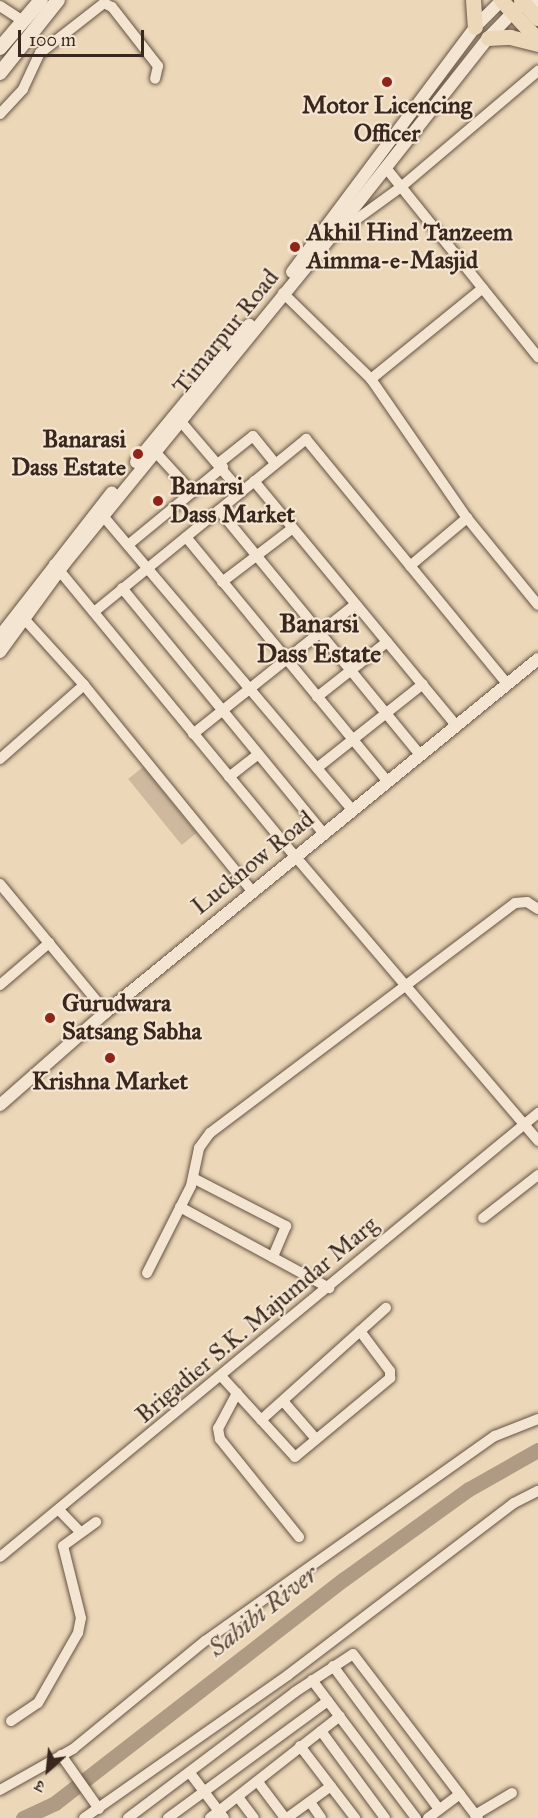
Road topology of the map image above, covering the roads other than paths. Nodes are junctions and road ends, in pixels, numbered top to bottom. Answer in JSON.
{"nodes":[{"id":1,"x":41,"y":0,"type":"edge"},
{"id":2,"x":58,"y":0,"type":"edge"},
{"id":3,"x":473,"y":0,"type":"edge"},
{"id":4,"x":517,"y":2,"type":"edge"},
{"id":5,"x":0,"y":6,"type":"edge"},
{"id":6,"x":538,"y":18,"type":"edge"},
{"id":7,"x":23,"y":21,"type":"junction"},
{"id":8,"x":475,"y":27,"type":"junction"},
{"id":9,"x":488,"y":38,"type":"junction"},
{"id":10,"x":538,"y":42,"type":"edge"},
{"id":11,"x":0,"y":48,"type":"edge"},
{"id":12,"x":538,"y":71,"type":"edge"},
{"id":13,"x":0,"y":73,"type":"edge"},
{"id":14,"x":155,"y":79,"type":"dead end"},
{"id":15,"x":0,"y":114,"type":"edge"},
{"id":16,"x":386,"y":168,"type":"junction"},
{"id":17,"x":401,"y":187,"type":"junction"},
{"id":18,"x":327,"y":234,"type":"junction"},
{"id":19,"x":483,"y":288,"type":"junction"},
{"id":20,"x":281,"y":291,"type":"junction"},
{"id":21,"x":538,"y":357,"type":"edge"},
{"id":22,"x":371,"y":379,"type":"junction"},
{"id":23,"x":177,"y":418,"type":"junction"},
{"id":24,"x":153,"y":448,"type":"junction"},
{"id":25,"x":275,"y":463,"type":"junction"},
{"id":26,"x":221,"y":465,"type":"junction"},
{"id":27,"x":254,"y":481,"type":"junction"},
{"id":28,"x":192,"y":492,"type":"junction"},
{"id":29,"x":241,"y":492,"type":"junction"},
{"id":30,"x":219,"y":510,"type":"junction"},
{"id":31,"x":100,"y":513,"type":"junction"},
{"id":32,"x":467,"y":518,"type":"junction"},
{"id":33,"x":293,"y":528,"type":"junction"},
{"id":34,"x":186,"y":537,"type":"junction"},
{"id":35,"x":128,"y":545,"type":"junction"},
{"id":36,"x":256,"y":555,"type":"junction"},
{"id":37,"x":410,"y":566,"type":"junction"},
{"id":38,"x":56,"y":567,"type":"junction"},
{"id":39,"x":148,"y":568,"type":"junction"},
{"id":40,"x":222,"y":582,"type":"junction"},
{"id":41,"x":123,"y":588,"type":"junction"},
{"id":42,"x":356,"y":604,"type":"junction"},
{"id":43,"x":538,"y":605,"type":"edge"},
{"id":44,"x":94,"y":612,"type":"junction"},
{"id":45,"x":20,"y":615,"type":"junction"},
{"id":46,"x":320,"y":633,"type":"junction"},
{"id":47,"x":0,"y":636,"type":"edge"},
{"id":48,"x":387,"y":642,"type":"junction"},
{"id":49,"x":0,"y":652,"type":"edge"},
{"id":50,"x":538,"y":659,"type":"edge"},
{"id":51,"x":287,"y":660,"type":"junction"},
{"id":52,"x":351,"y":670,"type":"junction"},
{"id":53,"x":423,"y":684,"type":"junction"},
{"id":54,"x":507,"y":684,"type":"junction"},
{"id":55,"x":84,"y":685,"type":"junction"},
{"id":56,"x":250,"y":689,"type":"junction"},
{"id":57,"x":317,"y":697,"type":"junction"},
{"id":58,"x":223,"y":711,"type":"junction"},
{"id":59,"x":386,"y":713,"type":"junction"},
{"id":60,"x":456,"y":725,"type":"junction"},
{"id":61,"x":193,"y":734,"type":"junction"},
{"id":62,"x":352,"y":739,"type":"junction"},
{"id":63,"x":258,"y":754,"type":"junction"},
{"id":64,"x":420,"y":755,"type":"junction"},
{"id":65,"x":0,"y":759,"type":"edge"},
{"id":66,"x":317,"y":768,"type":"junction"},
{"id":67,"x":229,"y":777,"type":"junction"},
{"id":68,"x":387,"y":781,"type":"junction"},
{"id":69,"x":352,"y":810,"type":"junction"},
{"id":70,"x":322,"y":833,"type":"junction"},
{"id":71,"x":295,"y":856,"type":"junction"},
{"id":72,"x":0,"y":884,"type":"edge"},
{"id":73,"x":252,"y":891,"type":"junction"},
{"id":74,"x":538,"y":909,"type":"edge"},
{"id":75,"x":49,"y":944,"type":"junction"},
{"id":76,"x":406,"y":984,"type":"junction"},
{"id":77,"x":0,"y":985,"type":"edge"},
{"id":78,"x":106,"y":1012,"type":"junction"},
{"id":79,"x":0,"y":1105,"type":"edge"},
{"id":80,"x":538,"y":1113,"type":"edge"},
{"id":81,"x":524,"y":1124,"type":"junction"},
{"id":82,"x":538,"y":1141,"type":"edge"},
{"id":83,"x":538,"y":1175,"type":"edge"},
{"id":84,"x":193,"y":1178,"type":"junction"},
{"id":85,"x":180,"y":1207,"type":"junction"},
{"id":86,"x":483,"y":1218,"type":"dead end"},
{"id":87,"x":273,"y":1257,"type":"junction"},
{"id":88,"x":147,"y":1273,"type":"dead end"},
{"id":89,"x":329,"y":1288,"type":"junction"},
{"id":90,"x":386,"y":1308,"type":"dead end"},
{"id":91,"x":360,"y":1331,"type":"junction"},
{"id":92,"x":222,"y":1377,"type":"junction"},
{"id":93,"x":237,"y":1393,"type":"junction"},
{"id":94,"x":283,"y":1401,"type":"junction"},
{"id":95,"x":538,"y":1419,"type":"edge"},
{"id":96,"x":261,"y":1420,"type":"junction"},
{"id":97,"x":316,"y":1439,"type":"junction"},
{"id":98,"x":538,"y":1491,"type":"edge"},
{"id":99,"x":60,"y":1511,"type":"junction"},
{"id":100,"x":96,"y":1522,"type":"dead end"},
{"id":101,"x":80,"y":1532,"type":"junction"},
{"id":102,"x":299,"y":1537,"type":"dead end"},
{"id":103,"x":0,"y":1557,"type":"edge"},
{"id":104,"x":333,"y":1666,"type":"junction"},
{"id":105,"x":312,"y":1680,"type":"junction"},
{"id":106,"x":328,"y":1701,"type":"junction"},
{"id":107,"x":340,"y":1716,"type":"junction"},
{"id":108,"x":11,"y":1721,"type":"dead end"},
{"id":109,"x":321,"y":1731,"type":"junction"},
{"id":110,"x":300,"y":1746,"type":"junction"},
{"id":111,"x":61,"y":1755,"type":"junction"},
{"id":112,"x":190,"y":1773,"type":"junction"},
{"id":113,"x":258,"y":1782,"type":"junction"},
{"id":114,"x":331,"y":1786,"type":"junction"},
{"id":115,"x":0,"y":1790,"type":"edge"},
{"id":116,"x":204,"y":1792,"type":"junction"},
{"id":117,"x":512,"y":1792,"type":"dead end"},
{"id":118,"x":460,"y":1794,"type":"junction"},
{"id":119,"x":238,"y":1797,"type":"junction"},
{"id":120,"x":310,"y":1802,"type":"junction"},
{"id":121,"x":97,"y":1806,"type":"junction"},
{"id":122,"x":439,"y":1809,"type":"junction"},
{"id":123,"x":218,"y":1816,"type":"edge"},
{"id":124,"x":476,"y":1816,"type":"edge"},
{"id":125,"x":84,"y":1818,"type":"edge"},
{"id":126,"x":128,"y":1818,"type":"edge"},
{"id":127,"x":168,"y":1818,"type":"edge"},
{"id":128,"x":254,"y":1818,"type":"edge"},
{"id":129,"x":286,"y":1818,"type":"edge"},
{"id":130,"x":321,"y":1818,"type":"edge"},
{"id":131,"x":355,"y":1818,"type":"edge"},
{"id":132,"x":385,"y":1818,"type":"edge"},
{"id":133,"x":416,"y":1818,"type":"edge"},
{"id":134,"x":428,"y":1818,"type":"edge"}],
"edges":[{"from":1,"to":7,"type":"main road"},
{"from":2,"to":13,"type":"main road"},
{"from":3,"to":8,"type":"main road"},
{"from":4,"to":6,"type":"main road"},
{"from":4,"to":8,"type":"street","name":"Timarpur Road"},
{"from":4,"to":9,"type":"street","name":"Timarpur Road"},
{"from":4,"to":10,"type":"main road"},
{"from":5,"to":7,"type":"street"},
{"from":7,"to":11,"type":"main road"},
{"from":8,"to":18,"type":"street","name":"Timarpur Road"},
{"from":9,"to":10,"type":"main road"},
{"from":9,"to":16,"type":"street","name":"Timarpur Road"},
{"from":12,"to":17,"type":"street"},
{"from":14,"to":15,"type":"street"},
{"from":16,"to":17,"type":"street"},
{"from":16,"to":18,"type":"street","name":"Timarpur Road"},
{"from":17,"to":18,"type":"street"},
{"from":17,"to":19,"type":"street"},
{"from":18,"to":20,"type":"street","name":"Timarpur Road"},
{"from":19,"to":21,"type":"street"},
{"from":19,"to":22,"type":"street"},
{"from":20,"to":22,"type":"street"},
{"from":20,"to":23,"type":"street","name":"Timarpur Road"},
{"from":22,"to":32,"type":"street"},
{"from":23,"to":24,"type":"street","name":"Timarpur Road"},
{"from":23,"to":26,"type":"street"},
{"from":24,"to":28,"type":"street"},
{"from":24,"to":31,"type":"street","name":"Timarpur Road"},
{"from":25,"to":26,"type":"street"},
{"from":25,"to":27,"type":"street"},
{"from":25,"to":37,"type":"street"},
{"from":26,"to":28,"type":"street"},
{"from":26,"to":29,"type":"street"},
{"from":27,"to":29,"type":"street"},
{"from":27,"to":33,"type":"street"},
{"from":28,"to":35,"type":"street"},
{"from":29,"to":30,"type":"street"},
{"from":30,"to":34,"type":"street"},
{"from":30,"to":36,"type":"street"},
{"from":31,"to":35,"type":"street"},
{"from":31,"to":38,"type":"street","name":"Timarpur Road"},
{"from":32,"to":37,"type":"street"},
{"from":32,"to":43,"type":"street"},
{"from":33,"to":36,"type":"street"},
{"from":33,"to":42,"type":"street"},
{"from":34,"to":39,"type":"street"},
{"from":34,"to":40,"type":"street"},
{"from":35,"to":39,"type":"street"},
{"from":36,"to":40,"type":"street"},
{"from":36,"to":46,"type":"street"},
{"from":37,"to":54,"type":"street"},
{"from":38,"to":44,"type":"street"},
{"from":38,"to":45,"type":"street","name":"Timarpur Road"},
{"from":39,"to":41,"type":"street"},
{"from":39,"to":56,"type":"street"},
{"from":40,"to":51,"type":"street"},
{"from":41,"to":44,"type":"street"},
{"from":41,"to":58,"type":"street"},
{"from":42,"to":46,"type":"street"},
{"from":42,"to":48,"type":"street"},
{"from":44,"to":61,"type":"street"},
{"from":45,"to":47,"type":"street","name":"Timarpur Road"},
{"from":45,"to":49,"type":"street","name":"Timarpur Road"},
{"from":45,"to":55,"type":"street"},
{"from":46,"to":51,"type":"street"},
{"from":46,"to":52,"type":"street"},
{"from":48,"to":52,"type":"street"},
{"from":48,"to":53,"type":"street"},
{"from":50,"to":54,"type":"street","name":"Lucknow Road"},
{"from":51,"to":56,"type":"street"},
{"from":51,"to":57,"type":"street"},
{"from":52,"to":57,"type":"street"},
{"from":52,"to":59,"type":"street"},
{"from":53,"to":59,"type":"street"},
{"from":53,"to":60,"type":"street"},
{"from":54,"to":60,"type":"street","name":"Lucknow Road"},
{"from":55,"to":65,"type":"street"},
{"from":55,"to":73,"type":"street"},
{"from":56,"to":58,"type":"street"},
{"from":56,"to":66,"type":"street"},
{"from":57,"to":62,"type":"street"},
{"from":58,"to":61,"type":"street"},
{"from":58,"to":63,"type":"street"},
{"from":59,"to":62,"type":"street"},
{"from":59,"to":64,"type":"street"},
{"from":60,"to":64,"type":"street","name":"Lucknow Road"},
{"from":61,"to":67,"type":"street"},
{"from":62,"to":66,"type":"street"},
{"from":62,"to":68,"type":"street"},
{"from":63,"to":67,"type":"street"},
{"from":63,"to":70,"type":"street"},
{"from":64,"to":68,"type":"street","name":"Lucknow Road"},
{"from":66,"to":69,"type":"street"},
{"from":67,"to":71,"type":"street"},
{"from":68,"to":69,"type":"street","name":"Lucknow Road"},
{"from":69,"to":70,"type":"street","name":"Lucknow Road"},
{"from":70,"to":71,"type":"street","name":"Lucknow Road"},
{"from":71,"to":73,"type":"street","name":"Lucknow Road"},
{"from":71,"to":76,"type":"street"},
{"from":72,"to":75,"type":"street"},
{"from":73,"to":78,"type":"street","name":"Lucknow Road"},
{"from":74,"to":76,"type":"street"},
{"from":75,"to":77,"type":"street"},
{"from":75,"to":78,"type":"street"},
{"from":76,"to":81,"type":"street"},
{"from":76,"to":84,"type":"street"},
{"from":78,"to":79,"type":"street","name":"Lucknow Road"},
{"from":80,"to":81,"type":"street","name":"Brigadier S.K. Majumdar Marg"},
{"from":81,"to":82,"type":"street"},
{"from":81,"to":89,"type":"street","name":"Brigadier S.K. Majumdar Marg"},
{"from":83,"to":86,"type":"street"},
{"from":84,"to":85,"type":"street"},
{"from":84,"to":87,"type":"street"},
{"from":85,"to":87,"type":"street"},
{"from":85,"to":88,"type":"street"},
{"from":87,"to":89,"type":"street"},
{"from":89,"to":92,"type":"street","name":"Brigadier S.K. Majumdar Marg"},
{"from":90,"to":91,"type":"street"},
{"from":91,"to":94,"type":"street"},
{"from":91,"to":97,"type":"street"},
{"from":92,"to":93,"type":"street"},
{"from":92,"to":99,"type":"street","name":"Brigadier S.K. Majumdar Marg"},
{"from":93,"to":96,"type":"street"},
{"from":93,"to":102,"type":"street"},
{"from":94,"to":96,"type":"street"},
{"from":94,"to":97,"type":"street"},
{"from":95,"to":111,"type":"street"},
{"from":96,"to":97,"type":"street"},
{"from":98,"to":121,"type":"street"},
{"from":99,"to":101,"type":"street"},
{"from":99,"to":103,"type":"street","name":"Brigadier S.K. Majumdar Marg"},
{"from":100,"to":101,"type":"street"},
{"from":101,"to":108,"type":"street"},
{"from":104,"to":105,"type":"street"},
{"from":104,"to":118,"type":"street"},
{"from":104,"to":122,"type":"street"},
{"from":105,"to":106,"type":"street"},
{"from":105,"to":112,"type":"street"},
{"from":106,"to":107,"type":"street"},
{"from":106,"to":116,"type":"street"},
{"from":107,"to":109,"type":"street"},
{"from":107,"to":133,"type":"street"},
{"from":109,"to":110,"type":"street"},
{"from":109,"to":132,"type":"street"},
{"from":110,"to":113,"type":"street"},
{"from":110,"to":114,"type":"street"},
{"from":111,"to":115,"type":"street"},
{"from":111,"to":121,"type":"street"},
{"from":112,"to":116,"type":"street"},
{"from":112,"to":126,"type":"street"},
{"from":113,"to":119,"type":"street"},
{"from":113,"to":129,"type":"street"},
{"from":114,"to":120,"type":"street"},
{"from":114,"to":131,"type":"street"},
{"from":116,"to":123,"type":"street"},
{"from":116,"to":127,"type":"street"},
{"from":117,"to":124,"type":"street"},
{"from":118,"to":122,"type":"street"},
{"from":118,"to":124,"type":"street"},
{"from":119,"to":123,"type":"street"},
{"from":119,"to":128,"type":"street"},
{"from":120,"to":129,"type":"street"},
{"from":120,"to":130,"type":"street"},
{"from":121,"to":125,"type":"street"},
{"from":122,"to":134,"type":"street"}]}
